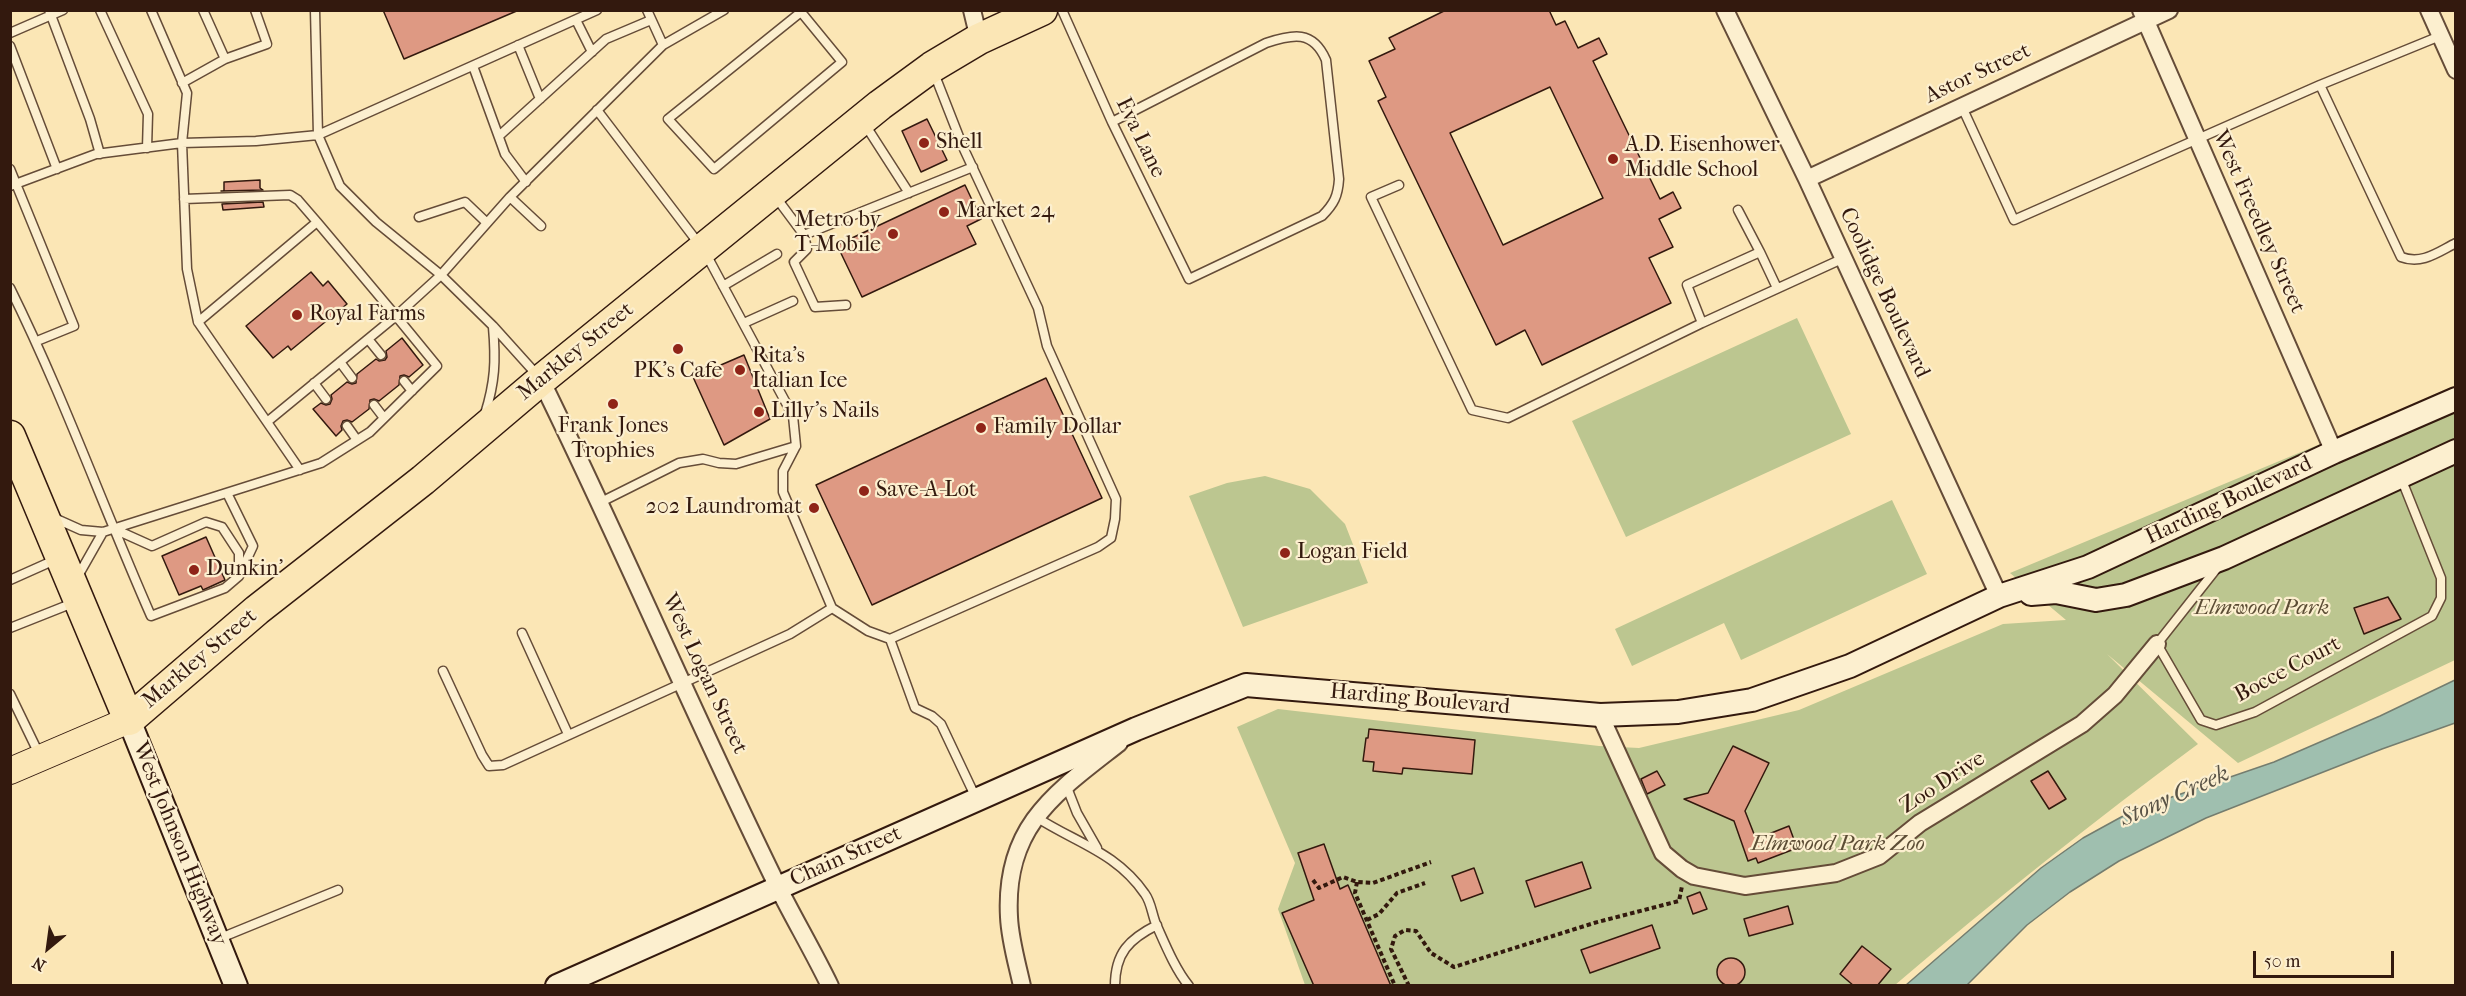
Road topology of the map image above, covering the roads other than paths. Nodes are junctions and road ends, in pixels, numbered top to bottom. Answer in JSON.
{"nodes":[{"id":1,"x":63,"y":10,"type":"edge"},
{"id":2,"x":100,"y":10,"type":"edge"},
{"id":3,"x":151,"y":10,"type":"edge"},
{"id":4,"x":203,"y":10,"type":"edge"},
{"id":5,"x":255,"y":10,"type":"edge"},
{"id":6,"x":315,"y":10,"type":"edge"},
{"id":7,"x":597,"y":10,"type":"edge"},
{"id":8,"x":647,"y":10,"type":"edge"},
{"id":9,"x":724,"y":10,"type":"edge"},
{"id":10,"x":972,"y":10,"type":"edge"},
{"id":11,"x":1042,"y":10,"type":"edge"},
{"id":12,"x":1062,"y":10,"type":"edge"},
{"id":13,"x":1725,"y":10,"type":"edge"},
{"id":14,"x":2169,"y":10,"type":"edge"},
{"id":15,"x":2429,"y":10,"type":"edge"},
{"id":16,"x":800,"y":11,"type":"edge"},
{"id":17,"x":50,"y":13,"type":"edge"},
{"id":18,"x":2144,"y":16,"type":"edge"},
{"id":19,"x":576,"y":20,"type":"junction"},
{"id":20,"x":651,"y":20,"type":"junction"},
{"id":21,"x":10,"y":33,"type":"edge"},
{"id":22,"x":979,"y":39,"type":"junction"},
{"id":23,"x":2447,"y":44,"type":"edge"},
{"id":24,"x":518,"y":45,"type":"junction"},
{"id":25,"x":663,"y":45,"type":"junction"},
{"id":26,"x":10,"y":46,"type":"edge"},
{"id":27,"x":592,"y":52,"type":"junction"},
{"id":28,"x":225,"y":60,"type":"junction"},
{"id":29,"x":473,"y":66,"type":"junction"},
{"id":30,"x":932,"y":67,"type":"junction"},
{"id":31,"x":2456,"y":70,"type":"edge"},
{"id":32,"x":182,"y":83,"type":"junction"},
{"id":33,"x":2320,"y":85,"type":"junction"},
{"id":34,"x":540,"y":99,"type":"junction"},
{"id":35,"x":1962,"y":107,"type":"junction"},
{"id":36,"x":597,"y":110,"type":"junction"},
{"id":37,"x":862,"y":120,"type":"junction"},
{"id":38,"x":1112,"y":122,"type":"junction"},
{"id":39,"x":318,"y":135,"type":"junction"},
{"id":40,"x":499,"y":136,"type":"junction"},
{"id":41,"x":2197,"y":140,"type":"junction"},
{"id":42,"x":182,"y":144,"type":"junction"},
{"id":43,"x":147,"y":148,"type":"junction"},
{"id":44,"x":100,"y":154,"type":"junction"},
{"id":45,"x":973,"y":166,"type":"junction"},
{"id":46,"x":10,"y":169,"type":"edge"},
{"id":47,"x":57,"y":169,"type":"junction"},
{"id":48,"x":1807,"y":179,"type":"junction"},
{"id":49,"x":526,"y":182,"type":"junction"},
{"id":50,"x":14,"y":184,"type":"edge"},
{"id":51,"x":1399,"y":185,"type":"dead end"},
{"id":52,"x":772,"y":192,"type":"junction"},
{"id":53,"x":909,"y":193,"type":"junction"},
{"id":54,"x":510,"y":197,"type":"junction"},
{"id":55,"x":184,"y":199,"type":"junction"},
{"id":56,"x":1738,"y":210,"type":"dead end"},
{"id":57,"x":419,"y":218,"type":"dead end"},
{"id":58,"x":317,"y":222,"type":"junction"},
{"id":59,"x":487,"y":223,"type":"junction"},
{"id":60,"x":540,"y":226,"type":"dead end"},
{"id":61,"x":804,"y":235,"type":"junction"},
{"id":62,"x":2456,"y":243,"type":"edge"},
{"id":63,"x":703,"y":249,"type":"junction"},
{"id":64,"x":1760,"y":252,"type":"junction"},
{"id":65,"x":777,"y":254,"type":"dead end"},
{"id":66,"x":1844,"y":258,"type":"junction"},
{"id":67,"x":441,"y":275,"type":"junction"},
{"id":68,"x":723,"y":286,"type":"junction"},
{"id":69,"x":10,"y":288,"type":"edge"},
{"id":70,"x":1777,"y":288,"type":"junction"},
{"id":71,"x":793,"y":301,"type":"dead end"},
{"id":72,"x":846,"y":305,"type":"dead end"},
{"id":73,"x":396,"y":316,"type":"junction"},
{"id":74,"x":198,"y":322,"type":"junction"},
{"id":75,"x":744,"y":323,"type":"junction"},
{"id":76,"x":1702,"y":323,"type":"junction"},
{"id":77,"x":493,"y":326,"type":"junction"},
{"id":78,"x":368,"y":339,"type":"junction"},
{"id":79,"x":37,"y":341,"type":"junction"},
{"id":80,"x":381,"y":355,"type":"dead end"},
{"id":81,"x":340,"y":362,"type":"junction"},
{"id":82,"x":352,"y":378,"type":"dead end"},
{"id":83,"x":541,"y":380,"type":"junction"},
{"id":84,"x":404,"y":381,"type":"dead end"},
{"id":85,"x":314,"y":383,"type":"junction"},
{"id":86,"x":412,"y":391,"type":"junction"},
{"id":87,"x":326,"y":399,"type":"dead end"},
{"id":88,"x":2456,"y":399,"type":"edge"},
{"id":89,"x":374,"y":405,"type":"dead end"},
{"id":90,"x":384,"y":418,"type":"junction"},
{"id":91,"x":267,"y":422,"type":"junction"},
{"id":92,"x":347,"y":426,"type":"dead end"},
{"id":93,"x":480,"y":431,"type":"junction"},
{"id":94,"x":10,"y":436,"type":"edge"},
{"id":95,"x":357,"y":440,"type":"junction"},
{"id":96,"x":796,"y":446,"type":"junction"},
{"id":97,"x":2456,"y":451,"type":"edge"},
{"id":98,"x":2334,"y":452,"type":"junction"},
{"id":99,"x":300,"y":470,"type":"junction"},
{"id":100,"x":2400,"y":476,"type":"junction"},
{"id":101,"x":227,"y":493,"type":"junction"},
{"id":102,"x":601,"y":502,"type":"junction"},
{"id":103,"x":42,"y":513,"type":"junction"},
{"id":104,"x":112,"y":528,"type":"junction"},
{"id":105,"x":103,"y":532,"type":"junction"},
{"id":106,"x":61,"y":557,"type":"junction"},
{"id":107,"x":2224,"y":558,"type":"junction"},
{"id":108,"x":239,"y":576,"type":"junction"},
{"id":109,"x":10,"y":580,"type":"edge"},
{"id":110,"x":76,"y":593,"type":"junction"},
{"id":111,"x":1999,"y":596,"type":"junction"},
{"id":112,"x":832,"y":608,"type":"junction"},
{"id":113,"x":10,"y":628,"type":"edge"},
{"id":114,"x":522,"y":633,"type":"dead end"},
{"id":115,"x":890,"y":639,"type":"junction"},
{"id":116,"x":2157,"y":644,"type":"junction"},
{"id":117,"x":443,"y":671,"type":"dead end"},
{"id":118,"x":682,"y":682,"type":"junction"},
{"id":119,"x":10,"y":694,"type":"edge"},
{"id":120,"x":1600,"y":715,"type":"junction"},
{"id":121,"x":129,"y":720,"type":"junction"},
{"id":122,"x":1136,"y":729,"type":"junction"},
{"id":123,"x":568,"y":734,"type":"junction"},
{"id":124,"x":41,"y":758,"type":"junction"},
{"id":125,"x":10,"y":771,"type":"edge"},
{"id":126,"x":1066,"y":785,"type":"junction"},
{"id":127,"x":976,"y":799,"type":"junction"},
{"id":128,"x":1036,"y":817,"type":"junction"},
{"id":129,"x":1097,"y":849,"type":"junction"},
{"id":130,"x":778,"y":887,"type":"junction"},
{"id":131,"x":338,"y":890,"type":"dead end"},
{"id":132,"x":1157,"y":925,"type":"junction"},
{"id":133,"x":218,"y":939,"type":"junction"},
{"id":134,"x":236,"y":986,"type":"edge"},
{"id":135,"x":557,"y":986,"type":"edge"},
{"id":136,"x":830,"y":986,"type":"edge"},
{"id":137,"x":1022,"y":986,"type":"edge"},
{"id":138,"x":1115,"y":986,"type":"edge"},
{"id":139,"x":1189,"y":986,"type":"edge"}],
"edges":[{"from":1,"to":17,"type":"lane"},
{"from":2,"to":43,"type":"lane"},
{"from":3,"to":32,"type":"lane"},
{"from":4,"to":28,"type":"lane"},
{"from":5,"to":28,"type":"lane"},
{"from":6,"to":39,"type":"lane"},
{"from":7,"to":19,"type":"lane"},
{"from":8,"to":20,"type":"lane"},
{"from":9,"to":25,"type":"lane"},
{"from":10,"to":22,"type":"street"},
{"from":11,"to":22,"type":"highway","name":"Markley Street"},
{"from":12,"to":38,"type":"lane","name":"Eva Lane"},
{"from":13,"to":48,"type":"street","name":"Coolidge Boulevard"},
{"from":14,"to":18,"type":"street","name":"Astor Street"},
{"from":15,"to":23,"type":"street"},
{"from":16,"to":16,"type":"lane"},
{"from":17,"to":21,"type":"lane"},
{"from":17,"to":44,"type":"lane"},
{"from":18,"to":35,"type":"street","name":"Astor Street"},
{"from":18,"to":41,"type":"street","name":"West Freedley Street"},
{"from":19,"to":24,"type":"lane"},
{"from":19,"to":27,"type":"lane"},
{"from":20,"to":25,"type":"lane"},
{"from":20,"to":27,"type":"lane"},
{"from":22,"to":30,"type":"highway","name":"Markley Street"},
{"from":23,"to":31,"type":"street"},
{"from":23,"to":33,"type":"lane"},
{"from":24,"to":29,"type":"lane"},
{"from":24,"to":34,"type":"lane"},
{"from":25,"to":36,"type":"lane"},
{"from":26,"to":47,"type":"lane"},
{"from":27,"to":34,"type":"lane"},
{"from":28,"to":32,"type":"lane"},
{"from":29,"to":39,"type":"lane"},
{"from":29,"to":40,"type":"lane"},
{"from":30,"to":37,"type":"highway","name":"Markley Street"},
{"from":30,"to":45,"type":"lane"},
{"from":32,"to":42,"type":"lane"},
{"from":33,"to":41,"type":"lane"},
{"from":33,"to":62,"type":"lane"},
{"from":34,"to":40,"type":"lane"},
{"from":35,"to":41,"type":"lane"},
{"from":35,"to":48,"type":"street","name":"Astor Street"},
{"from":36,"to":49,"type":"lane"},
{"from":36,"to":63,"type":"lane"},
{"from":37,"to":52,"type":"highway","name":"Markley Street"},
{"from":37,"to":53,"type":"lane"},
{"from":38,"to":38,"type":"lane","name":"Eva Lane"},
{"from":39,"to":42,"type":"lane"},
{"from":39,"to":67,"type":"lane"},
{"from":40,"to":49,"type":"lane"},
{"from":41,"to":98,"type":"street","name":"West Freedley Street"},
{"from":42,"to":43,"type":"lane"},
{"from":42,"to":55,"type":"lane"},
{"from":43,"to":44,"type":"lane"},
{"from":44,"to":47,"type":"lane"},
{"from":45,"to":53,"type":"lane"},
{"from":45,"to":115,"type":"lane"},
{"from":46,"to":50,"type":"lane"},
{"from":47,"to":50,"type":"lane"},
{"from":48,"to":66,"type":"street","name":"Coolidge Boulevard"},
{"from":49,"to":54,"type":"lane"},
{"from":50,"to":79,"type":"lane"},
{"from":51,"to":76,"type":"lane"},
{"from":52,"to":61,"type":"lane"},
{"from":52,"to":63,"type":"highway","name":"Markley Street"},
{"from":53,"to":61,"type":"lane"},
{"from":54,"to":59,"type":"lane"},
{"from":54,"to":60,"type":"lane"},
{"from":55,"to":58,"type":"lane"},
{"from":55,"to":74,"type":"lane"},
{"from":56,"to":64,"type":"lane"},
{"from":57,"to":59,"type":"lane"},
{"from":58,"to":73,"type":"lane"},
{"from":58,"to":74,"type":"lane"},
{"from":59,"to":67,"type":"lane"},
{"from":61,"to":72,"type":"lane"},
{"from":63,"to":68,"type":"lane"},
{"from":63,"to":83,"type":"highway","name":"Markley Street"},
{"from":64,"to":70,"type":"lane"},
{"from":64,"to":76,"type":"lane"},
{"from":65,"to":68,"type":"lane"},
{"from":66,"to":70,"type":"lane"},
{"from":66,"to":111,"type":"street","name":"Coolidge Boulevard"},
{"from":67,"to":73,"type":"lane"},
{"from":67,"to":77,"type":"lane"},
{"from":68,"to":75,"type":"lane"},
{"from":69,"to":79,"type":"lane"},
{"from":70,"to":76,"type":"lane"},
{"from":71,"to":75,"type":"lane"},
{"from":73,"to":78,"type":"lane"},
{"from":73,"to":86,"type":"lane"},
{"from":74,"to":91,"type":"lane"},
{"from":75,"to":96,"type":"lane"},
{"from":77,"to":83,"type":"lane"},
{"from":77,"to":93,"type":"lane"},
{"from":78,"to":80,"type":"lane"},
{"from":78,"to":81,"type":"lane"},
{"from":79,"to":104,"type":"lane"},
{"from":81,"to":82,"type":"lane"},
{"from":81,"to":85,"type":"lane"},
{"from":83,"to":93,"type":"highway","name":"Markley Street"},
{"from":83,"to":102,"type":"street","name":"West Logan Street"},
{"from":84,"to":86,"type":"lane"},
{"from":85,"to":87,"type":"lane"},
{"from":85,"to":91,"type":"lane"},
{"from":86,"to":90,"type":"lane"},
{"from":88,"to":98,"type":"street","name":"Harding Boulevard"},
{"from":89,"to":90,"type":"lane"},
{"from":90,"to":95,"type":"lane"},
{"from":91,"to":99,"type":"lane"},
{"from":92,"to":95,"type":"lane"},
{"from":93,"to":121,"type":"highway","name":"Markley Street"},
{"from":94,"to":103,"type":"highway","name":"West Johnson Highway"},
{"from":95,"to":99,"type":"lane"},
{"from":96,"to":102,"type":"lane"},
{"from":96,"to":112,"type":"lane"},
{"from":97,"to":100,"type":"street","name":"Harding Boulevard"},
{"from":98,"to":111,"type":"street","name":"Harding Boulevard"},
{"from":99,"to":101,"type":"lane"},
{"from":100,"to":107,"type":"street","name":"Harding Boulevard"},
{"from":100,"to":116,"type":"lane","name":"Bocce Court"},
{"from":101,"to":104,"type":"lane"},
{"from":101,"to":108,"type":"lane"},
{"from":102,"to":118,"type":"street","name":"West Logan Street"},
{"from":103,"to":105,"type":"lane"},
{"from":103,"to":106,"type":"highway","name":"West Johnson Highway"},
{"from":104,"to":105,"type":"lane"},
{"from":104,"to":108,"type":"lane"},
{"from":104,"to":108,"type":"lane"},
{"from":105,"to":110,"type":"lane"},
{"from":106,"to":109,"type":"lane"},
{"from":106,"to":110,"type":"highway","name":"West Johnson Highway"},
{"from":107,"to":111,"type":"street","name":"Harding Boulevard"},
{"from":107,"to":116,"type":"lane"},
{"from":110,"to":113,"type":"lane"},
{"from":110,"to":121,"type":"highway","name":"West Johnson Highway"},
{"from":111,"to":120,"type":"street","name":"Harding Boulevard"},
{"from":112,"to":115,"type":"lane"},
{"from":112,"to":118,"type":"lane"},
{"from":114,"to":123,"type":"lane"},
{"from":115,"to":127,"type":"lane"},
{"from":116,"to":120,"type":"street","name":"Zoo Drive"},
{"from":117,"to":123,"type":"lane"},
{"from":118,"to":123,"type":"lane"},
{"from":118,"to":130,"type":"street","name":"West Logan Street"},
{"from":119,"to":124,"type":"lane"},
{"from":120,"to":122,"type":"street","name":"Harding Boulevard"},
{"from":121,"to":124,"type":"main road"},
{"from":121,"to":133,"type":"street","name":"West Johnson Highway"},
{"from":122,"to":126,"type":"street","name":"Harding Boulevard"},
{"from":122,"to":127,"type":"street","name":"Chain Street"},
{"from":124,"to":125,"type":"main road"},
{"from":126,"to":128,"type":"street","name":"Harding Boulevard"},
{"from":126,"to":129,"type":"lane"},
{"from":127,"to":130,"type":"street","name":"Chain Street"},
{"from":128,"to":129,"type":"lane"},
{"from":128,"to":137,"type":"street","name":"Harding Boulevard"},
{"from":129,"to":132,"type":"lane"},
{"from":130,"to":135,"type":"street","name":"Chain Street"},
{"from":130,"to":136,"type":"street","name":"West Logan Street"},
{"from":131,"to":133,"type":"lane"},
{"from":132,"to":138,"type":"lane"},
{"from":132,"to":139,"type":"lane"},
{"from":133,"to":134,"type":"street","name":"West Johnson Highway"}]}
